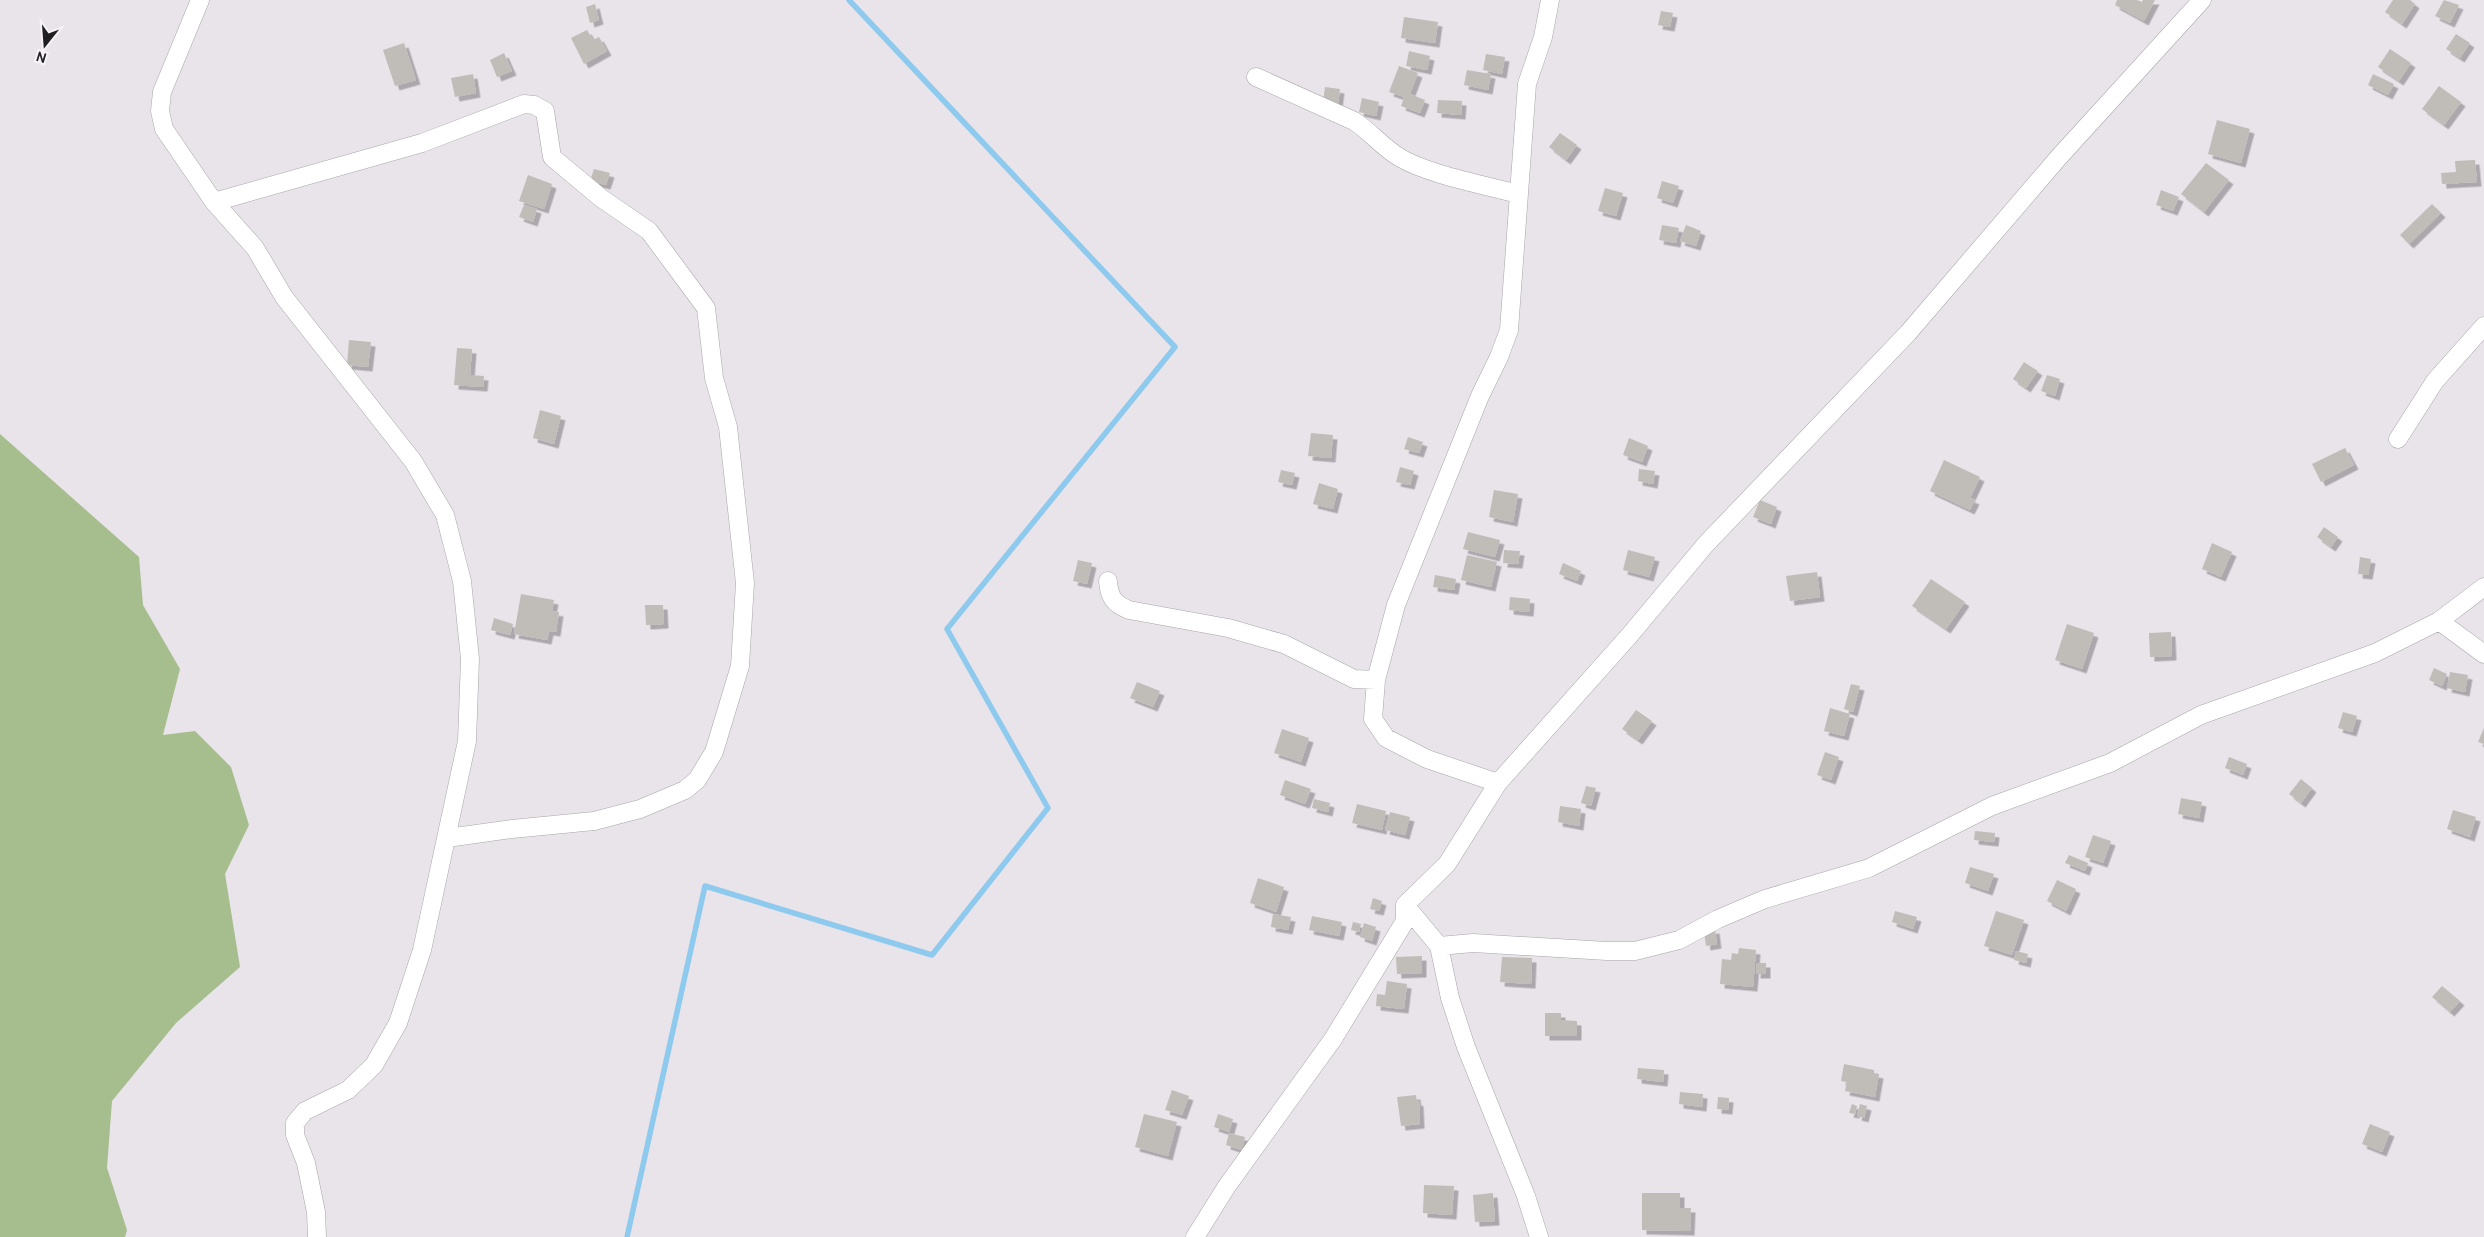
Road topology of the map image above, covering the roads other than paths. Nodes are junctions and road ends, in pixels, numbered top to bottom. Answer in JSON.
{"nodes":[{"id":1,"x":200,"y":0,"type":"edge"},
{"id":2,"x":1550,"y":0,"type":"edge"},
{"id":3,"x":2202,"y":0,"type":"edge"},
{"id":4,"x":1256,"y":77,"type":"dead end"},
{"id":5,"x":1518,"y":194,"type":"junction"},
{"id":6,"x":214,"y":202,"type":"junction"},
{"id":7,"x":2484,"y":326,"type":"edge"},
{"id":8,"x":2398,"y":440,"type":"dead end"},
{"id":9,"x":1108,"y":581,"type":"dead end"},
{"id":10,"x":2484,"y":587,"type":"edge"},
{"id":11,"x":2439,"y":621,"type":"junction"},
{"id":12,"x":2484,"y":654,"type":"edge"},
{"id":13,"x":1376,"y":680,"type":"junction"},
{"id":14,"x":1498,"y":783,"type":"junction"},
{"id":15,"x":447,"y":838,"type":"junction"},
{"id":16,"x":1406,"y":905,"type":"junction"},
{"id":17,"x":1438,"y":946,"type":"junction"},
{"id":18,"x":317,"y":1237,"type":"edge"},
{"id":19,"x":1195,"y":1237,"type":"edge"},
{"id":20,"x":1539,"y":1237,"type":"edge"}],
"edges":[{"from":1,"to":6,"type":"street"},
{"from":2,"to":5,"type":"street"},
{"from":3,"to":14,"type":"street"},
{"from":4,"to":5,"type":"street"},
{"from":5,"to":13,"type":"street"},
{"from":6,"to":15,"type":"street"},
{"from":6,"to":15,"type":"street"},
{"from":7,"to":8,"type":"street"},
{"from":9,"to":13,"type":"street"},
{"from":10,"to":11,"type":"street"},
{"from":11,"to":12,"type":"street"},
{"from":11,"to":17,"type":"street"},
{"from":13,"to":14,"type":"street"},
{"from":14,"to":16,"type":"street"},
{"from":15,"to":18,"type":"street"},
{"from":16,"to":17,"type":"street"},
{"from":16,"to":19,"type":"street"},
{"from":17,"to":20,"type":"street"}]}
